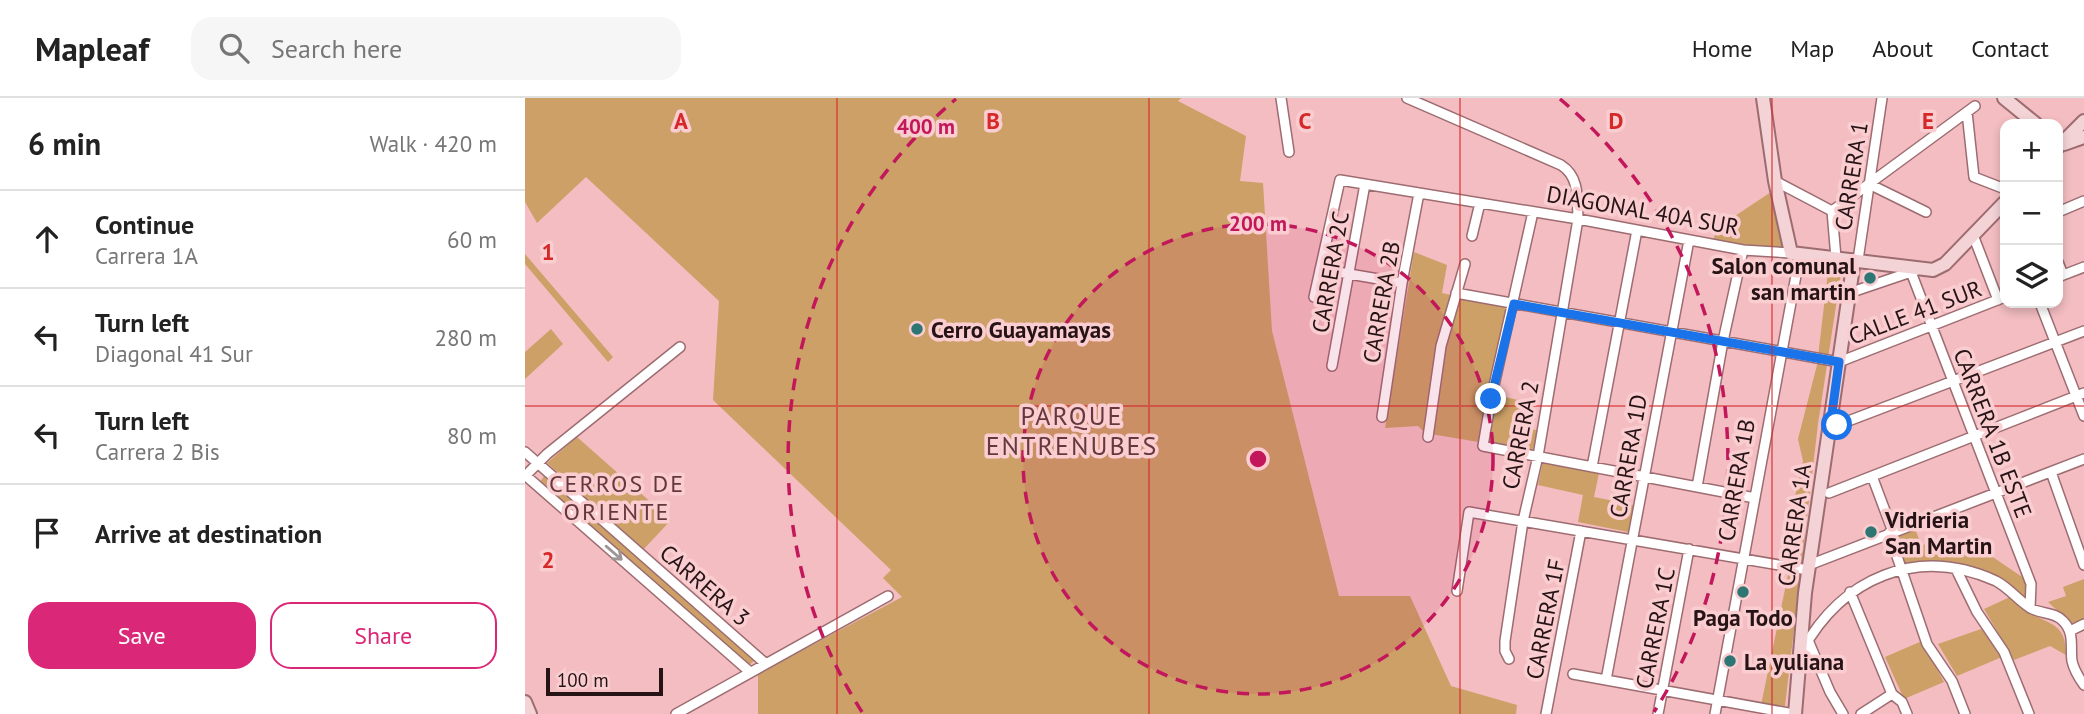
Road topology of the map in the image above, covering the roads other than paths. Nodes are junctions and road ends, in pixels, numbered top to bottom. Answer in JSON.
{"nodes":[{"id":1,"x":1281,"y":98,"type":"edge"},
{"id":2,"x":1407,"y":98,"type":"edge"},
{"id":3,"x":1763,"y":98,"type":"edge"},
{"id":4,"x":1882,"y":98,"type":"edge"},
{"id":5,"x":2004,"y":98,"type":"edge"},
{"id":6,"x":1975,"y":106,"type":"dead end"},
{"id":7,"x":1966,"y":112,"type":"junction"},
{"id":8,"x":2030,"y":119,"type":"edge"},
{"id":9,"x":2084,"y":121,"type":"edge"},
{"id":10,"x":2084,"y":137,"type":"edge"},
{"id":11,"x":2063,"y":141,"type":"edge"},
{"id":12,"x":2063,"y":144,"type":"edge"},
{"id":13,"x":1289,"y":152,"type":"dead end"},
{"id":14,"x":1775,"y":181,"type":"junction"},
{"id":15,"x":1365,"y":184,"type":"junction"},
{"id":16,"x":1869,"y":184,"type":"junction"},
{"id":17,"x":2000,"y":187,"type":"edge"},
{"id":18,"x":1419,"y":193,"type":"junction"},
{"id":19,"x":2084,"y":201,"type":"edge"},
{"id":20,"x":1480,"y":203,"type":"junction"},
{"id":21,"x":2000,"y":207,"type":"edge"},
{"id":22,"x":2063,"y":210,"type":"edge"},
{"id":23,"x":1832,"y":211,"type":"junction"},
{"id":24,"x":1532,"y":212,"type":"junction"},
{"id":25,"x":1926,"y":212,"type":"dead end"},
{"id":26,"x":1578,"y":219,"type":"junction"},
{"id":27,"x":1637,"y":230,"type":"junction"},
{"id":28,"x":1973,"y":235,"type":"junction"},
{"id":29,"x":1472,"y":236,"type":"dead end"},
{"id":30,"x":1689,"y":240,"type":"junction"},
{"id":31,"x":1743,"y":250,"type":"junction"},
{"id":32,"x":1795,"y":254,"type":"junction"},
{"id":33,"x":1836,"y":258,"type":"junction"},
{"id":34,"x":1856,"y":260,"type":"junction"},
{"id":35,"x":1465,"y":264,"type":"dead end"},
{"id":36,"x":2084,"y":267,"type":"edge"},
{"id":37,"x":1320,"y":269,"type":"junction"},
{"id":38,"x":1917,"y":271,"type":"junction"},
{"id":39,"x":1349,"y":273,"type":"junction"},
{"id":40,"x":2063,"y":275,"type":"edge"},
{"id":41,"x":1402,"y":283,"type":"junction"},
{"id":42,"x":1456,"y":293,"type":"junction"},
{"id":43,"x":1849,"y":293,"type":"junction"},
{"id":44,"x":2000,"y":295,"type":"edge"},
{"id":45,"x":1314,"y":297,"type":"dead end"},
{"id":46,"x":2000,"y":300,"type":"edge"},
{"id":47,"x":1514,"y":304,"type":"junction"},
{"id":48,"x":2042,"y":308,"type":"edge"},
{"id":49,"x":1563,"y":313,"type":"junction"},
{"id":50,"x":1618,"y":323,"type":"junction"},
{"id":51,"x":1932,"y":326,"type":"junction"},
{"id":52,"x":2084,"y":331,"type":"edge"},
{"id":53,"x":1671,"y":332,"type":"junction"},
{"id":54,"x":1724,"y":341,"type":"junction"},
{"id":55,"x":2055,"y":342,"type":"junction"},
{"id":56,"x":680,"y":347,"type":"dead end"},
{"id":57,"x":1781,"y":352,"type":"junction"},
{"id":58,"x":1839,"y":362,"type":"junction"},
{"id":59,"x":1332,"y":366,"type":"dead end"},
{"id":60,"x":1953,"y":381,"type":"junction"},
{"id":61,"x":2081,"y":395,"type":"edge"},
{"id":62,"x":1382,"y":416,"type":"dead end"},
{"id":63,"x":2084,"y":416,"type":"edge"},
{"id":64,"x":1830,"y":428,"type":"junction"},
{"id":65,"x":1974,"y":436,"type":"junction"},
{"id":66,"x":1428,"y":437,"type":"dead end"},
{"id":67,"x":525,"y":452,"type":"edge"},
{"id":68,"x":1538,"y":456,"type":"junction"},
{"id":69,"x":2084,"y":459,"type":"edge"},
{"id":70,"x":537,"y":463,"type":"junction"},
{"id":71,"x":1592,"y":467,"type":"junction"},
{"id":72,"x":2051,"y":472,"type":"junction"},
{"id":73,"x":1645,"y":475,"type":"junction"},
{"id":74,"x":525,"y":476,"type":"edge"},
{"id":75,"x":1871,"y":476,"type":"junction"},
{"id":76,"x":1697,"y":487,"type":"junction"},
{"id":77,"x":1995,"y":492,"type":"junction"},
{"id":78,"x":1829,"y":493,"type":"dead end"},
{"id":79,"x":1755,"y":498,"type":"junction"},
{"id":80,"x":1523,"y":521,"type":"junction"},
{"id":81,"x":1581,"y":531,"type":"junction"},
{"id":82,"x":1891,"y":532,"type":"junction"},
{"id":83,"x":1633,"y":540,"type":"junction"},
{"id":84,"x":1689,"y":550,"type":"junction"},
{"id":85,"x":1744,"y":559,"type":"junction"},
{"id":86,"x":2084,"y":565,"type":"edge"},
{"id":87,"x":1809,"y":567,"type":"junction"},
{"id":88,"x":1901,"y":569,"type":"junction"},
{"id":89,"x":1956,"y":569,"type":"junction"},
{"id":90,"x":1457,"y":591,"type":"dead end"},
{"id":91,"x":1850,"y":592,"type":"junction"},
{"id":92,"x":888,"y":596,"type":"dead end"},
{"id":93,"x":2030,"y":608,"type":"junction"},
{"id":94,"x":2084,"y":624,"type":"edge"},
{"id":95,"x":2070,"y":631,"type":"junction"},
{"id":96,"x":1808,"y":640,"type":"junction"},
{"id":97,"x":1799,"y":656,"type":"junction"},
{"id":98,"x":1509,"y":659,"type":"dead end"},
{"id":99,"x":766,"y":664,"type":"junction"},
{"id":100,"x":750,"y":673,"type":"junction"},
{"id":101,"x":1573,"y":674,"type":"dead end"},
{"id":102,"x":1606,"y":680,"type":"junction"},
{"id":103,"x":2084,"y":685,"type":"edge"},
{"id":104,"x":1663,"y":690,"type":"junction"},
{"id":105,"x":1892,"y":694,"type":"junction"},
{"id":106,"x":1717,"y":701,"type":"junction"},
{"id":107,"x":525,"y":702,"type":"edge"},
{"id":108,"x":1767,"y":712,"type":"edge"},
{"id":109,"x":530,"y":714,"type":"edge"},
{"id":110,"x":676,"y":714,"type":"edge"},
{"id":111,"x":1546,"y":714,"type":"edge"},
{"id":112,"x":1658,"y":714,"type":"edge"},
{"id":113,"x":1714,"y":714,"type":"edge"},
{"id":114,"x":1794,"y":714,"type":"edge"},
{"id":115,"x":1843,"y":714,"type":"edge"},
{"id":116,"x":1861,"y":714,"type":"edge"},
{"id":117,"x":1907,"y":714,"type":"edge"},
{"id":118,"x":1965,"y":714,"type":"edge"},
{"id":119,"x":2029,"y":714,"type":"edge"}],
"edges":[{"from":1,"to":13,"type":"street"},
{"from":2,"to":26,"type":"street","name":"CARRERA 2"},
{"from":3,"to":14,"type":"main road","name":"CARRERA 1B"},
{"from":4,"to":16,"type":"street","name":"CARRERA 1"},
{"from":5,"to":8,"type":"main road"},
{"from":6,"to":7,"type":"street"},
{"from":7,"to":16,"type":"street"},
{"from":7,"to":17,"type":"street"},
{"from":9,"to":11,"type":"main road"},
{"from":10,"to":12,"type":"main road"},
{"from":14,"to":23,"type":"street"},
{"from":14,"to":32,"type":"main road","name":"CARRERA 1B"},
{"from":15,"to":18,"type":"street","name":"DIAGONAL 40A SUR"},
{"from":15,"to":37,"type":"street","name":"DIAGONAL 40A SUR"},
{"from":15,"to":39,"type":"street","name":"CARRERA 2C"},
{"from":16,"to":23,"type":"street"},
{"from":16,"to":25,"type":"street"},
{"from":16,"to":34,"type":"street","name":"CARRERA 1"},
{"from":18,"to":20,"type":"street","name":"DIAGONAL 40A SUR"},
{"from":18,"to":41,"type":"street","name":"CARRERA 2B"},
{"from":19,"to":22,"type":"street"},
{"from":20,"to":24,"type":"street","name":"DIAGONAL 40A SUR"},
{"from":20,"to":29,"type":"street"},
{"from":21,"to":28,"type":"main road"},
{"from":23,"to":33,"type":"street"},
{"from":24,"to":26,"type":"street","name":"DIAGONAL 40A SUR"},
{"from":24,"to":47,"type":"street"},
{"from":26,"to":27,"type":"street","name":"DIAGONAL 40A SUR"},
{"from":26,"to":49,"type":"street","name":"CARRERA 2"},
{"from":27,"to":30,"type":"street","name":"DIAGONAL 40A SUR"},
{"from":27,"to":50,"type":"street"},
{"from":28,"to":38,"type":"main road","name":"DIAGONAL 40A SUR"},
{"from":28,"to":44,"type":"street"},
{"from":30,"to":31,"type":"street","name":"DIAGONAL 40A SUR"},
{"from":30,"to":53,"type":"street","name":"CARRERA 1D"},
{"from":31,"to":32,"type":"street","name":"DIAGONAL 40A SUR"},
{"from":31,"to":54,"type":"street"},
{"from":32,"to":33,"type":"main road","name":"DIAGONAL 40A SUR"},
{"from":32,"to":57,"type":"street","name":"CARRERA 1B"},
{"from":33,"to":34,"type":"main road","name":"DIAGONAL 40A SUR"},
{"from":34,"to":38,"type":"main road","name":"DIAGONAL 40A SUR"},
{"from":34,"to":43,"type":"main road","name":"CARRERA 1A"},
{"from":35,"to":42,"type":"street"},
{"from":36,"to":40,"type":"street"},
{"from":37,"to":39,"type":"street"},
{"from":37,"to":45,"type":"street"},
{"from":38,"to":43,"type":"street"},
{"from":38,"to":51,"type":"street","name":"CARRERA 1B ESTE"},
{"from":39,"to":41,"type":"street"},
{"from":39,"to":59,"type":"street","name":"CARRERA 2C"},
{"from":41,"to":62,"type":"street","name":"CARRERA 2B"},
{"from":42,"to":47,"type":"street"},
{"from":42,"to":66,"type":"street"},
{"from":43,"to":58,"type":"main road","name":"CARRERA 1A"},
{"from":46,"to":51,"type":"street","name":"CALLE 41 SUR"},
{"from":47,"to":49,"type":"street"},
{"from":47,"to":68,"type":"street"},
{"from":48,"to":55,"type":"street"},
{"from":49,"to":50,"type":"street"},
{"from":49,"to":68,"type":"street","name":"CARRERA 2"},
{"from":50,"to":53,"type":"street"},
{"from":50,"to":71,"type":"street"},
{"from":51,"to":58,"type":"street","name":"CALLE 41 SUR"},
{"from":51,"to":60,"type":"street","name":"CARRERA 1B ESTE"},
{"from":52,"to":55,"type":"street"},
{"from":53,"to":54,"type":"street"},
{"from":53,"to":73,"type":"street","name":"CARRERA 1D"},
{"from":54,"to":57,"type":"street"},
{"from":54,"to":76,"type":"street"},
{"from":55,"to":60,"type":"street"},
{"from":55,"to":61,"type":"street"},
{"from":56,"to":70,"type":"street"},
{"from":57,"to":58,"type":"street"},
{"from":57,"to":79,"type":"street","name":"CARRERA 1B"},
{"from":58,"to":64,"type":"main road","name":"CARRERA 1A"},
{"from":60,"to":64,"type":"street"},
{"from":60,"to":65,"type":"street","name":"CARRERA 1B ESTE"},
{"from":61,"to":63,"type":"street"},
{"from":61,"to":65,"type":"street"},
{"from":64,"to":87,"type":"main road","name":"CARRERA 1A"},
{"from":65,"to":75,"type":"street"},
{"from":65,"to":77,"type":"street","name":"CARRERA 1B ESTE"},
{"from":67,"to":70,"type":"street","name":"CARRERA 3"},
{"from":68,"to":71,"type":"street"},
{"from":68,"to":80,"type":"street","name":"CARRERA 2"},
{"from":69,"to":72,"type":"street"},
{"from":70,"to":74,"type":"street"},
{"from":70,"to":99,"type":"street","name":"CARRERA 3"},
{"from":71,"to":73,"type":"street"},
{"from":72,"to":77,"type":"street"},
{"from":72,"to":86,"type":"street"},
{"from":73,"to":76,"type":"street"},
{"from":73,"to":83,"type":"street","name":"CARRERA 1D"},
{"from":74,"to":100,"type":"street","name":"CARRERA 3","one_way":true},
{"from":75,"to":78,"type":"street"},
{"from":75,"to":82,"type":"street"},
{"from":76,"to":79,"type":"street"},
{"from":77,"to":82,"type":"street"},
{"from":77,"to":93,"type":"street","name":"CARRERA 1B ESTE"},
{"from":79,"to":85,"type":"street","name":"CARRERA 1B"},
{"from":80,"to":81,"type":"street"},
{"from":80,"to":90,"type":"street"},
{"from":80,"to":98,"type":"street","name":"CARRERA 2"},
{"from":81,"to":83,"type":"street"},
{"from":81,"to":111,"type":"street","name":"CARRERA 1F"},
{"from":82,"to":87,"type":"street"},
{"from":82,"to":88,"type":"street"},
{"from":83,"to":84,"type":"street"},
{"from":83,"to":102,"type":"street","name":"CARRERA 1D"},
{"from":84,"to":85,"type":"street"},
{"from":84,"to":104,"type":"street","name":"CARRERA 1C"},
{"from":85,"to":87,"type":"street"},
{"from":85,"to":106,"type":"street","name":"CARRERA 1B"},
{"from":87,"to":97,"type":"main road","name":"CARRERA 1A"},
{"from":88,"to":89,"type":"street"},
{"from":88,"to":91,"type":"street"},
{"from":88,"to":118,"type":"street"},
{"from":89,"to":93,"type":"street"},
{"from":89,"to":119,"type":"street"},
{"from":91,"to":96,"type":"street"},
{"from":91,"to":105,"type":"street"},
{"from":92,"to":99,"type":"street"},
{"from":93,"to":95,"type":"street"},
{"from":94,"to":95,"type":"street"},
{"from":95,"to":103,"type":"street"},
{"from":96,"to":97,"type":"street"},
{"from":96,"to":115,"type":"street"},
{"from":97,"to":114,"type":"main road","name":"CARRERA 1A"},
{"from":99,"to":100,"type":"street"},
{"from":100,"to":110,"type":"street"},
{"from":101,"to":102,"type":"street"},
{"from":102,"to":104,"type":"street"},
{"from":104,"to":106,"type":"street"},
{"from":104,"to":112,"type":"street","name":"CARRERA 1C"},
{"from":105,"to":116,"type":"street"},
{"from":105,"to":117,"type":"street"},
{"from":106,"to":108,"type":"street"},
{"from":106,"to":113,"type":"street","name":"CARRERA 1B"},
{"from":107,"to":109,"type":"main road"},
{"from":108,"to":114,"type":"street"}]}
